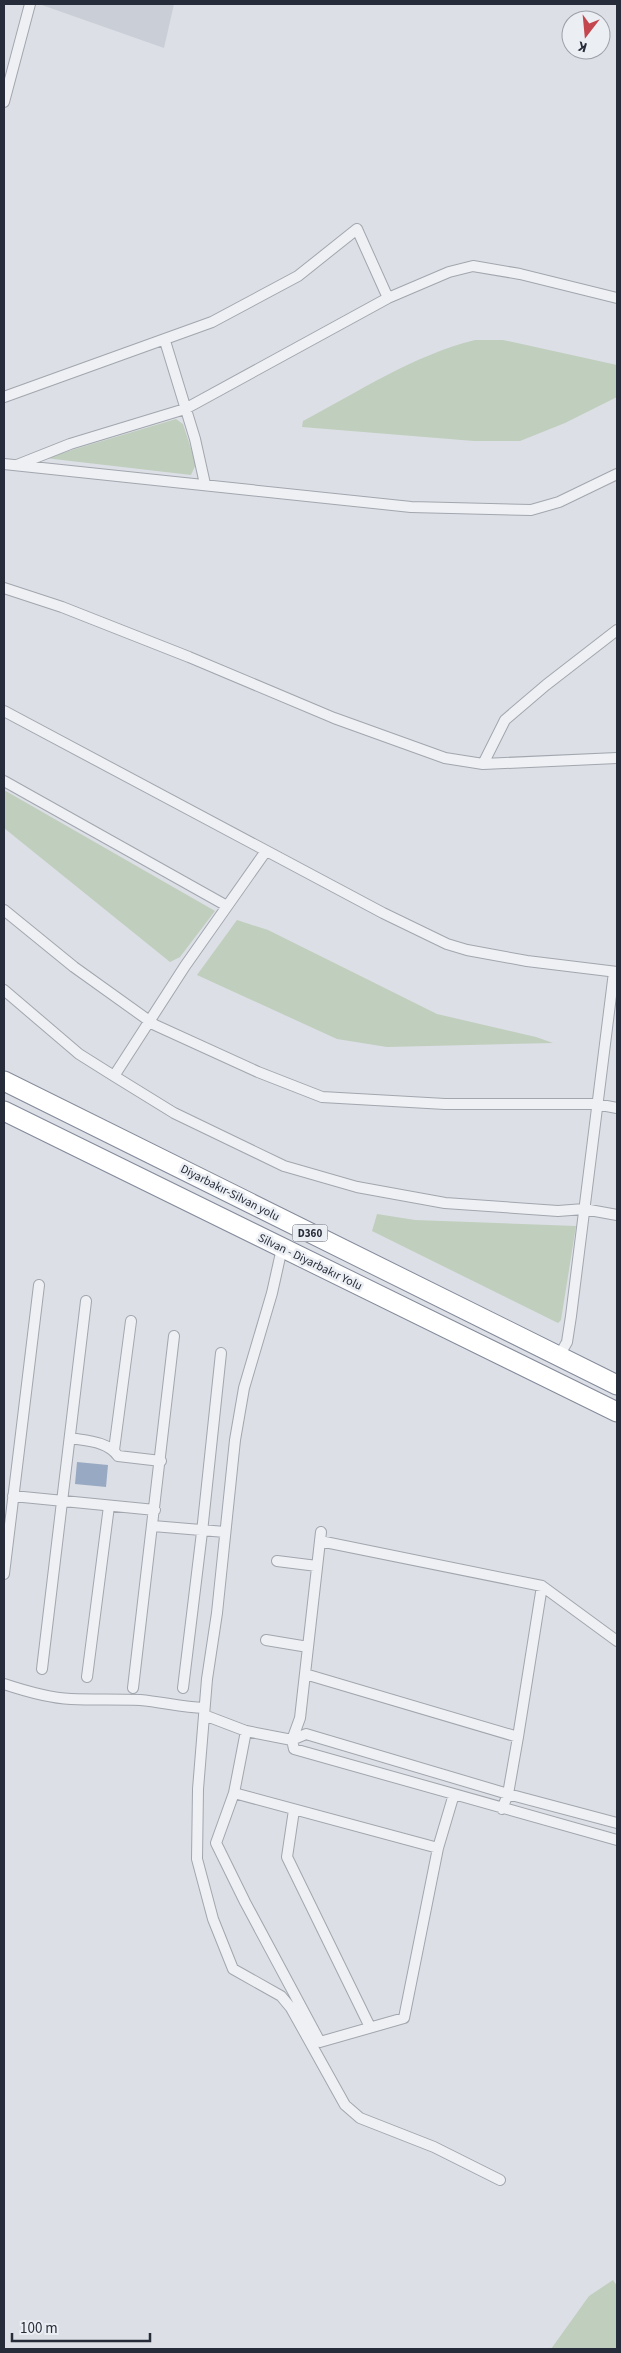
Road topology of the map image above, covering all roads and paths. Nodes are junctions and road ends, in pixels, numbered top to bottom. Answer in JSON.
{"nodes":[{"id":1,"x":30,"y":4,"type":"edge"},
{"id":2,"x":4,"y":102,"type":"edge"},
{"id":3,"x":388,"y":298,"type":"junction"},
{"id":4,"x":617,"y":298,"type":"edge"},
{"id":5,"x":165,"y":341,"type":"junction"},
{"id":6,"x":4,"y":397,"type":"edge"},
{"id":7,"x":185,"y":409,"type":"junction"},
{"id":8,"x":4,"y":464,"type":"edge"},
{"id":9,"x":17,"y":465,"type":"junction"},
{"id":10,"x":617,"y":474,"type":"edge"},
{"id":11,"x":204,"y":484,"type":"junction"},
{"id":12,"x":4,"y":588,"type":"edge"},
{"id":13,"x":617,"y":630,"type":"edge"},
{"id":14,"x":4,"y":711,"type":"edge"},
{"id":15,"x":617,"y":758,"type":"edge"},
{"id":16,"x":483,"y":764,"type":"junction"},
{"id":17,"x":4,"y":781,"type":"edge"},
{"id":18,"x":266,"y":851,"type":"junction"},
{"id":19,"x":227,"y":906,"type":"junction"},
{"id":20,"x":4,"y":910,"type":"edge"},
{"id":21,"x":615,"y":972,"type":"edge"},
{"id":22,"x":4,"y":990,"type":"edge"},
{"id":23,"x":149,"y":1020,"type":"junction"},
{"id":24,"x":114,"y":1076,"type":"junction"},
{"id":25,"x":4,"y":1081,"type":"edge"},
{"id":26,"x":596,"y":1104,"type":"junction"},
{"id":27,"x":617,"y":1108,"type":"edge"},
{"id":28,"x":4,"y":1110,"type":"edge"},
{"id":29,"x":584,"y":1209,"type":"junction"},
{"id":30,"x":617,"y":1215,"type":"edge"},
{"id":31,"x":282,"y":1248,"type":"junction"},
{"id":32,"x":39,"y":1285,"type":"dead end"},
{"id":33,"x":86,"y":1301,"type":"dead end"},
{"id":34,"x":131,"y":1321,"type":"dead end"},
{"id":35,"x":174,"y":1336,"type":"dead end"},
{"id":36,"x":221,"y":1353,"type":"dead end"},
{"id":37,"x":559,"y":1356,"type":"junction"},
{"id":38,"x":617,"y":1385,"type":"edge"},
{"id":39,"x":617,"y":1412,"type":"edge"},
{"id":40,"x":70,"y":1438,"type":"junction"},
{"id":41,"x":114,"y":1450,"type":"junction"},
{"id":42,"x":161,"y":1461,"type":"junction"},
{"id":43,"x":13,"y":1496,"type":"junction"},
{"id":44,"x":61,"y":1502,"type":"junction"},
{"id":45,"x":109,"y":1506,"type":"junction"},
{"id":46,"x":155,"y":1510,"type":"junction"},
{"id":47,"x":153,"y":1526,"type":"junction"},
{"id":48,"x":202,"y":1532,"type":"junction"},
{"id":49,"x":225,"y":1532,"type":"junction"},
{"id":50,"x":277,"y":1561,"type":"dead end"},
{"id":51,"x":317,"y":1566,"type":"junction"},
{"id":52,"x":4,"y":1574,"type":"edge"},
{"id":53,"x":542,"y":1586,"type":"junction"},
{"id":54,"x":266,"y":1640,"type":"dead end"},
{"id":55,"x":617,"y":1641,"type":"edge"},
{"id":56,"x":308,"y":1647,"type":"junction"},
{"id":57,"x":42,"y":1669,"type":"dead end"},
{"id":58,"x":305,"y":1674,"type":"junction"},
{"id":59,"x":87,"y":1676,"type":"dead end"},
{"id":60,"x":4,"y":1684,"type":"edge"},
{"id":61,"x":133,"y":1688,"type":"dead end"},
{"id":62,"x":183,"y":1688,"type":"dead end"},
{"id":63,"x":204,"y":1712,"type":"junction"},
{"id":64,"x":246,"y":1731,"type":"junction"},
{"id":65,"x":518,"y":1737,"type":"junction"},
{"id":66,"x":292,"y":1740,"type":"junction"},
{"id":67,"x":234,"y":1793,"type":"junction"},
{"id":68,"x":454,"y":1794,"type":"junction"},
{"id":69,"x":508,"y":1794,"type":"junction"},
{"id":70,"x":502,"y":1808,"type":"junction"},
{"id":71,"x":294,"y":1810,"type":"junction"},
{"id":72,"x":617,"y":1823,"type":"edge"},
{"id":73,"x":617,"y":1840,"type":"edge"},
{"id":74,"x":438,"y":1848,"type":"junction"},
{"id":75,"x":370,"y":2027,"type":"junction"},
{"id":76,"x":500,"y":2180,"type":"dead end"}],
"edges":[{"from":1,"to":2,"type":"street"},
{"from":3,"to":4,"type":"street"},
{"from":3,"to":5,"type":"street"},
{"from":3,"to":7,"type":"street"},
{"from":5,"to":6,"type":"street"},
{"from":5,"to":7,"type":"street"},
{"from":7,"to":9,"type":"street"},
{"from":7,"to":11,"type":"street"},
{"from":8,"to":9,"type":"street"},
{"from":9,"to":11,"type":"street"},
{"from":10,"to":11,"type":"street"},
{"from":12,"to":16,"type":"street"},
{"from":13,"to":16,"type":"street"},
{"from":14,"to":18,"type":"street"},
{"from":15,"to":16,"type":"street"},
{"from":17,"to":19,"type":"street"},
{"from":18,"to":19,"type":"street"},
{"from":18,"to":21,"type":"street"},
{"from":19,"to":23,"type":"street"},
{"from":20,"to":23,"type":"street"},
{"from":21,"to":26,"type":"street"},
{"from":22,"to":24,"type":"street"},
{"from":23,"to":24,"type":"street"},
{"from":23,"to":26,"type":"street"},
{"from":24,"to":29,"type":"street"},
{"from":25,"to":37,"type":"highway","name":"Diyarbakır-Silvan yolu","number":"D360"},
{"from":26,"to":27,"type":"street"},
{"from":26,"to":29,"type":"street"},
{"from":28,"to":31,"type":"highway","name":"Silvan - Diyarbakır Yolu","number":"D360"},
{"from":29,"to":30,"type":"street"},
{"from":29,"to":37,"type":"street"},
{"from":31,"to":39,"type":"highway","name":"Silvan - Diyarbakır Yolu","number":"D360"},
{"from":31,"to":49,"type":"street"},
{"from":32,"to":43,"type":"street"},
{"from":33,"to":40,"type":"street"},
{"from":34,"to":41,"type":"street"},
{"from":35,"to":42,"type":"street"},
{"from":36,"to":48,"type":"street"},
{"from":37,"to":38,"type":"highway","name":"Diyarbakır-Silvan yolu","number":"D360"},
{"from":40,"to":41,"type":"street"},
{"from":40,"to":44,"type":"street"},
{"from":41,"to":42,"type":"street"},
{"from":42,"to":46,"type":"street"},
{"from":43,"to":44,"type":"street"},
{"from":43,"to":52,"type":"street"},
{"from":44,"to":45,"type":"street"},
{"from":44,"to":57,"type":"street"},
{"from":45,"to":46,"type":"street"},
{"from":45,"to":59,"type":"street"},
{"from":46,"to":47,"type":"street"},
{"from":47,"to":48,"type":"street"},
{"from":47,"to":61,"type":"street"},
{"from":48,"to":49,"type":"street"},
{"from":48,"to":62,"type":"street"},
{"from":49,"to":63,"type":"street"},
{"from":50,"to":51,"type":"street"},
{"from":51,"to":53,"type":"street"},
{"from":51,"to":56,"type":"street"},
{"from":53,"to":55,"type":"street"},
{"from":53,"to":65,"type":"street"},
{"from":54,"to":56,"type":"street"},
{"from":56,"to":58,"type":"street"},
{"from":58,"to":65,"type":"street"},
{"from":58,"to":66,"type":"street"},
{"from":60,"to":63,"type":"street"},
{"from":63,"to":64,"type":"street"},
{"from":63,"to":76,"type":"street"},
{"from":64,"to":66,"type":"street"},
{"from":64,"to":67,"type":"street"},
{"from":65,"to":69,"type":"street"},
{"from":66,"to":68,"type":"street"},
{"from":66,"to":69,"type":"street"},
{"from":67,"to":71,"type":"street"},
{"from":67,"to":75,"type":"street"},
{"from":68,"to":70,"type":"street"},
{"from":68,"to":74,"type":"street"},
{"from":69,"to":70,"type":"street"},
{"from":69,"to":72,"type":"street"},
{"from":70,"to":73,"type":"street"},
{"from":71,"to":74,"type":"street"},
{"from":71,"to":75,"type":"street"},
{"from":74,"to":75,"type":"street"}]}
